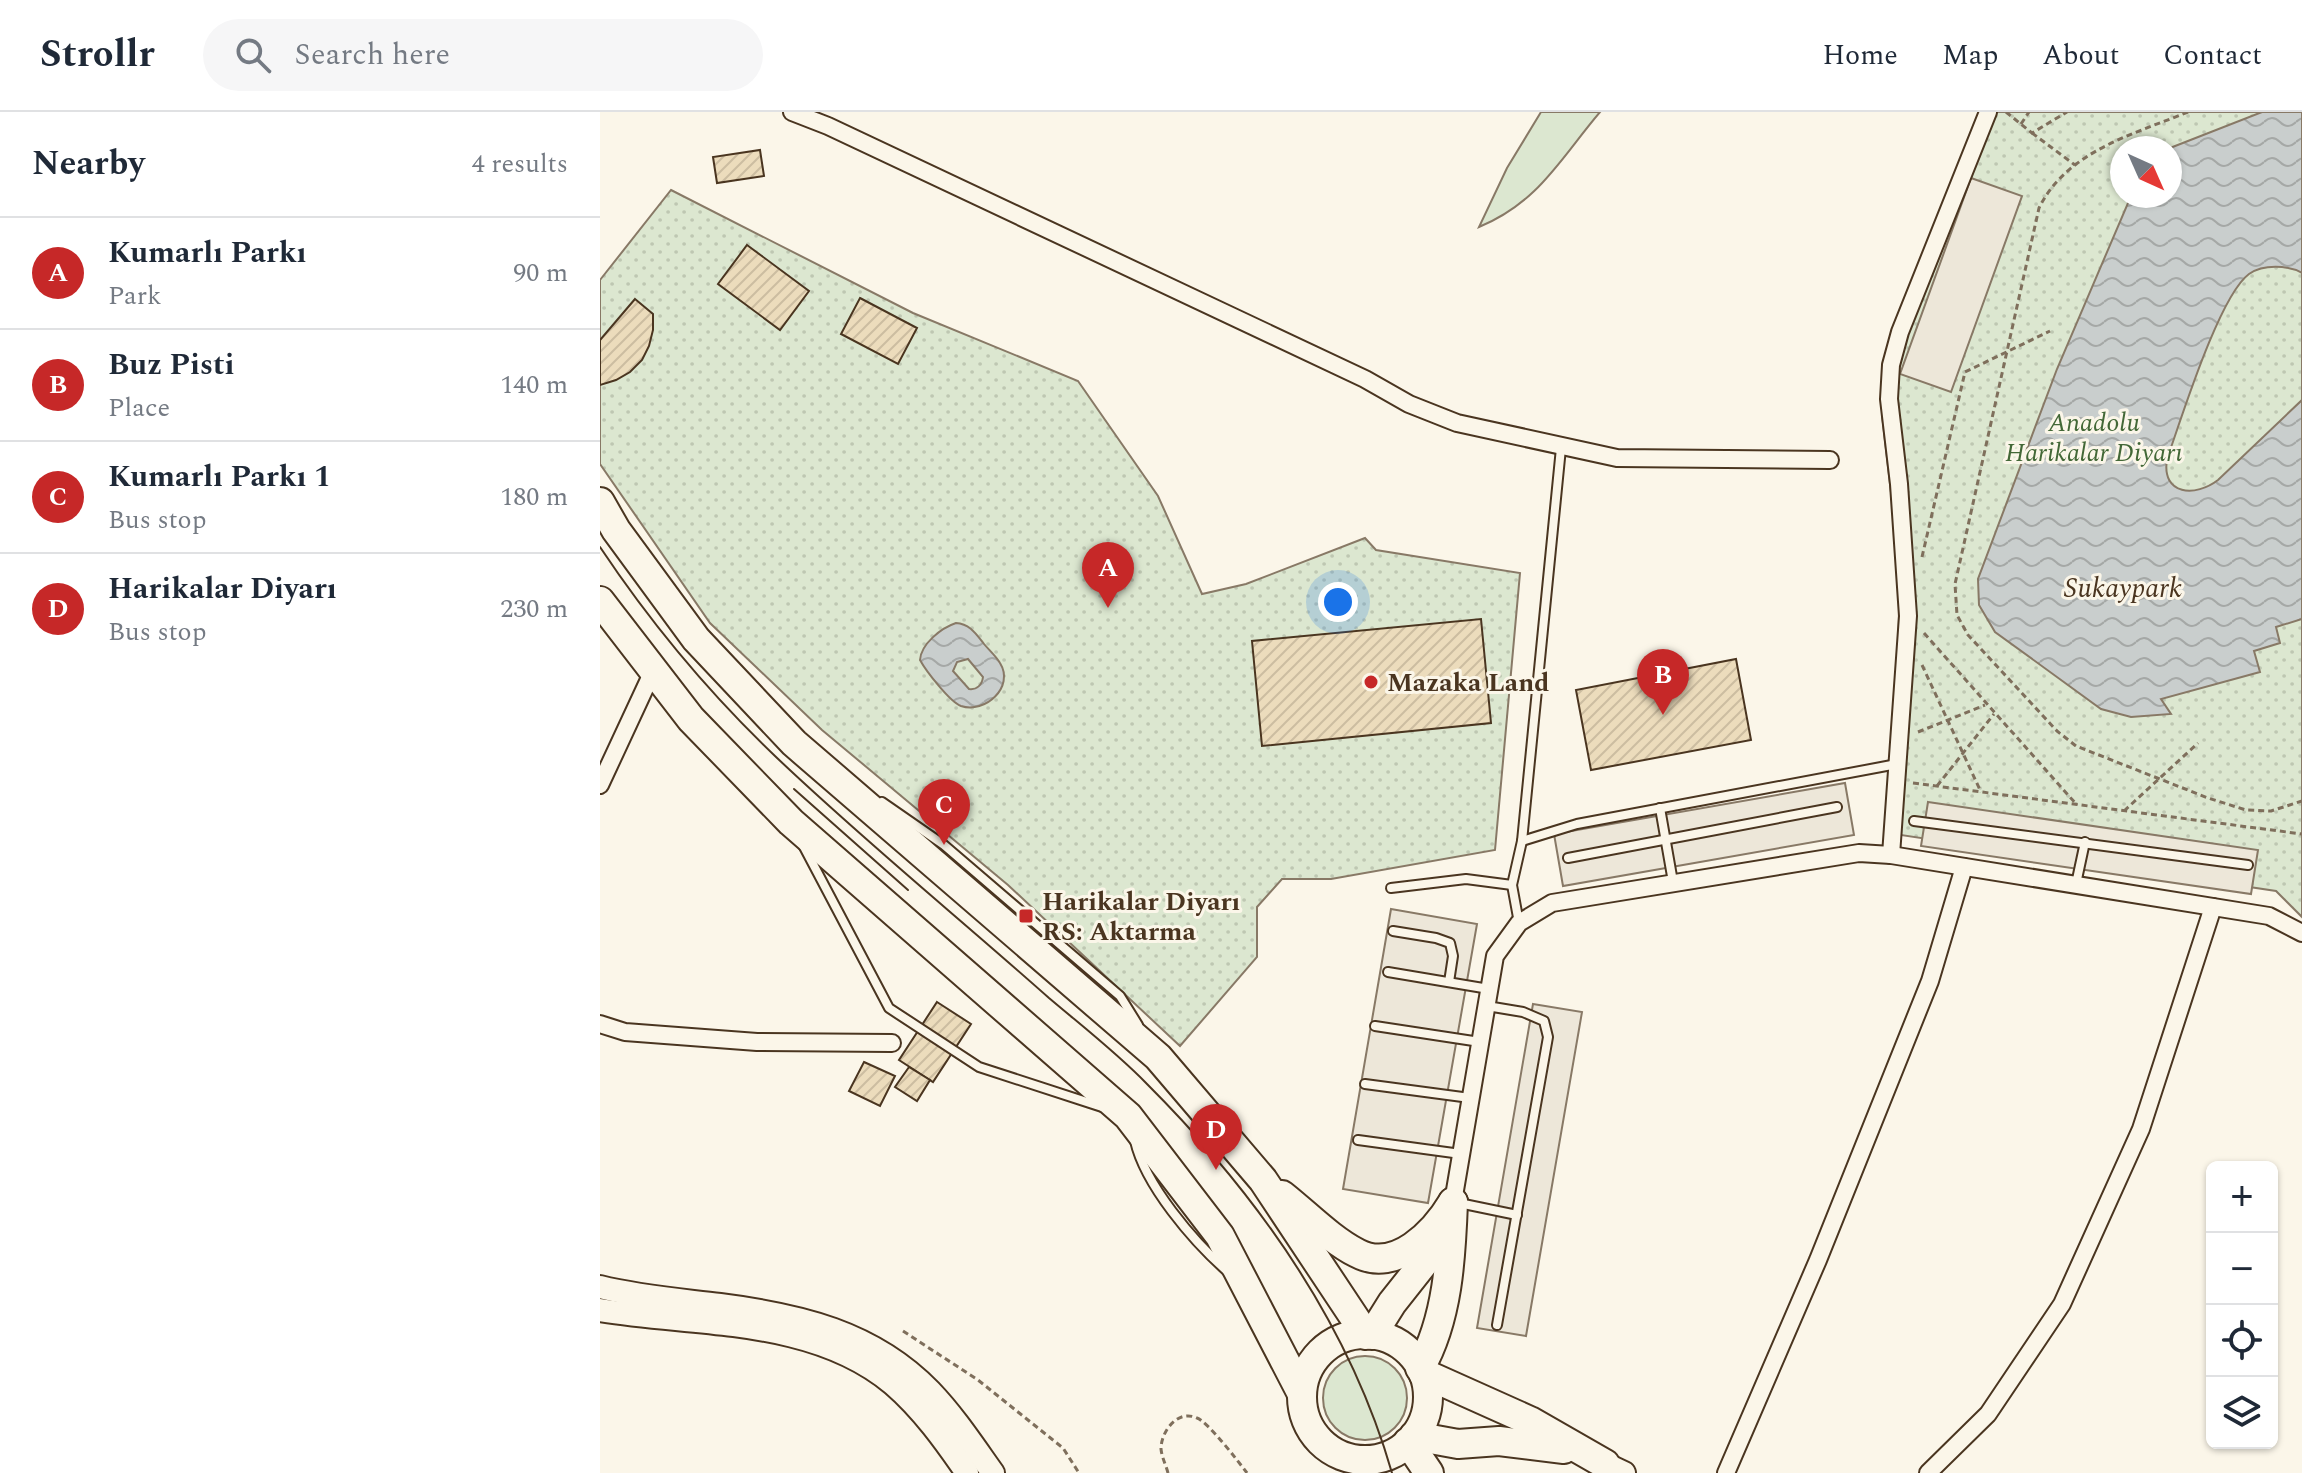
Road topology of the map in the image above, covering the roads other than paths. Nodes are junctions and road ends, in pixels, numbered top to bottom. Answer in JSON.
{"nodes":[{"id":1,"x":792,"y":112,"type":"edge"},
{"id":2,"x":1988,"y":112,"type":"edge"},
{"id":3,"x":1561,"y":448,"type":"junction"},
{"id":4,"x":1830,"y":460,"type":"dead end"},
{"id":5,"x":600,"y":502,"type":"edge"},
{"id":6,"x":600,"y":601,"type":"edge"},
{"id":7,"x":653,"y":671,"type":"junction"},
{"id":8,"x":1897,"y":763,"type":"junction"},
{"id":9,"x":600,"y":785,"type":"edge"},
{"id":10,"x":1837,"y":807,"type":"dead end"},
{"id":11,"x":1660,"y":808,"type":"junction"},
{"id":12,"x":1914,"y":821,"type":"dead end"},
{"id":13,"x":791,"y":822,"type":"junction"},
{"id":14,"x":1522,"y":841,"type":"junction"},
{"id":15,"x":1666,"y":841,"type":"junction"},
{"id":16,"x":2085,"y":842,"type":"junction"},
{"id":17,"x":1891,"y":855,"type":"junction"},
{"id":18,"x":1568,"y":858,"type":"dead end"},
{"id":19,"x":2248,"y":865,"type":"dead end"},
{"id":20,"x":1964,"y":867,"type":"junction"},
{"id":21,"x":1673,"y":882,"type":"junction"},
{"id":22,"x":1512,"y":885,"type":"junction"},
{"id":23,"x":2076,"y":885,"type":"junction"},
{"id":24,"x":1391,"y":888,"type":"dead end"},
{"id":25,"x":2213,"y":907,"type":"junction"},
{"id":26,"x":1519,"y":923,"type":"junction"},
{"id":27,"x":1393,"y":931,"type":"dead end"},
{"id":28,"x":2302,"y":933,"type":"edge"},
{"id":29,"x":1388,"y":972,"type":"dead end"},
{"id":30,"x":1449,"y":982,"type":"junction"},
{"id":31,"x":1488,"y":998,"type":"junction"},
{"id":32,"x":600,"y":1024,"type":"edge"},
{"id":33,"x":1375,"y":1026,"type":"dead end"},
{"id":34,"x":1480,"y":1042,"type":"junction"},
{"id":35,"x":892,"y":1043,"type":"dead end"},
{"id":36,"x":1365,"y":1084,"type":"dead end"},
{"id":37,"x":1471,"y":1098,"type":"junction"},
{"id":38,"x":1128,"y":1116,"type":"junction"},
{"id":39,"x":1358,"y":1140,"type":"dead end"},
{"id":40,"x":1461,"y":1154,"type":"junction"},
{"id":41,"x":1263,"y":1180,"type":"junction"},
{"id":42,"x":1453,"y":1202,"type":"junction"},
{"id":43,"x":1517,"y":1215,"type":"junction"},
{"id":44,"x":600,"y":1287,"type":"edge"},
{"id":45,"x":600,"y":1310,"type":"edge"},
{"id":46,"x":1497,"y":1325,"type":"dead end"},
{"id":47,"x":1369,"y":1335,"type":"junction"},
{"id":48,"x":1422,"y":1371,"type":"junction"},
{"id":49,"x":1302,"y":1394,"type":"junction"},
{"id":50,"x":1314,"y":1434,"type":"junction"},
{"id":51,"x":1411,"y":1439,"type":"junction"},
{"id":52,"x":1615,"y":1468,"type":"edge"},
{"id":53,"x":967,"y":1473,"type":"edge"},
{"id":54,"x":993,"y":1473,"type":"edge"},
{"id":55,"x":1328,"y":1473,"type":"edge"},
{"id":56,"x":1429,"y":1473,"type":"edge"},
{"id":57,"x":1726,"y":1473,"type":"edge"},
{"id":58,"x":1928,"y":1473,"type":"edge"}],
"edges":[{"from":1,"to":3,"type":"street"},
{"from":2,"to":8,"type":"street"},
{"from":3,"to":4,"type":"street"},
{"from":3,"to":14,"type":"lane"},
{"from":5,"to":41,"type":"highway"},
{"from":6,"to":7,"type":"highway"},
{"from":7,"to":9,"type":"street"},
{"from":7,"to":13,"type":"highway"},
{"from":8,"to":11,"type":"lane"},
{"from":8,"to":17,"type":"street"},
{"from":10,"to":15,"type":"lane"},
{"from":11,"to":14,"type":"lane"},
{"from":11,"to":15,"type":"lane"},
{"from":12,"to":16,"type":"lane"},
{"from":13,"to":38,"type":"highway"},
{"from":13,"to":38,"type":"lane"},
{"from":14,"to":22,"type":"lane"},
{"from":15,"to":18,"type":"lane"},
{"from":15,"to":21,"type":"lane"},
{"from":16,"to":19,"type":"lane"},
{"from":16,"to":23,"type":"lane"},
{"from":17,"to":20,"type":"street"},
{"from":17,"to":21,"type":"street"},
{"from":20,"to":23,"type":"street"},
{"from":20,"to":57,"type":"street"},
{"from":21,"to":26,"type":"street"},
{"from":22,"to":24,"type":"lane"},
{"from":22,"to":26,"type":"lane"},
{"from":23,"to":25,"type":"street"},
{"from":25,"to":28,"type":"street"},
{"from":25,"to":58,"type":"street"},
{"from":26,"to":31,"type":"street"},
{"from":27,"to":30,"type":"lane"},
{"from":29,"to":30,"type":"lane"},
{"from":30,"to":31,"type":"lane"},
{"from":31,"to":34,"type":"street"},
{"from":31,"to":43,"type":"lane"},
{"from":32,"to":35,"type":"street"},
{"from":33,"to":34,"type":"lane"},
{"from":34,"to":37,"type":"street"},
{"from":36,"to":37,"type":"lane"},
{"from":37,"to":40,"type":"street"},
{"from":38,"to":49,"type":"highway"},
{"from":39,"to":40,"type":"lane"},
{"from":40,"to":42,"type":"street"},
{"from":41,"to":42,"type":"highway"},
{"from":41,"to":47,"type":"highway"},
{"from":42,"to":43,"type":"lane"},
{"from":42,"to":47,"type":"highway"},
{"from":42,"to":48,"type":"highway"},
{"from":43,"to":46,"type":"lane"},
{"from":44,"to":54,"type":"street"},
{"from":45,"to":53,"type":"street"},
{"from":47,"to":48,"type":"highway"},
{"from":47,"to":49,"type":"highway"},
{"from":48,"to":51,"type":"highway"},
{"from":48,"to":52,"type":"highway"},
{"from":49,"to":50,"type":"highway"},
{"from":50,"to":51,"type":"highway"},
{"from":50,"to":55,"type":"highway"},
{"from":51,"to":52,"type":"highway"},
{"from":51,"to":56,"type":"highway"}]}
